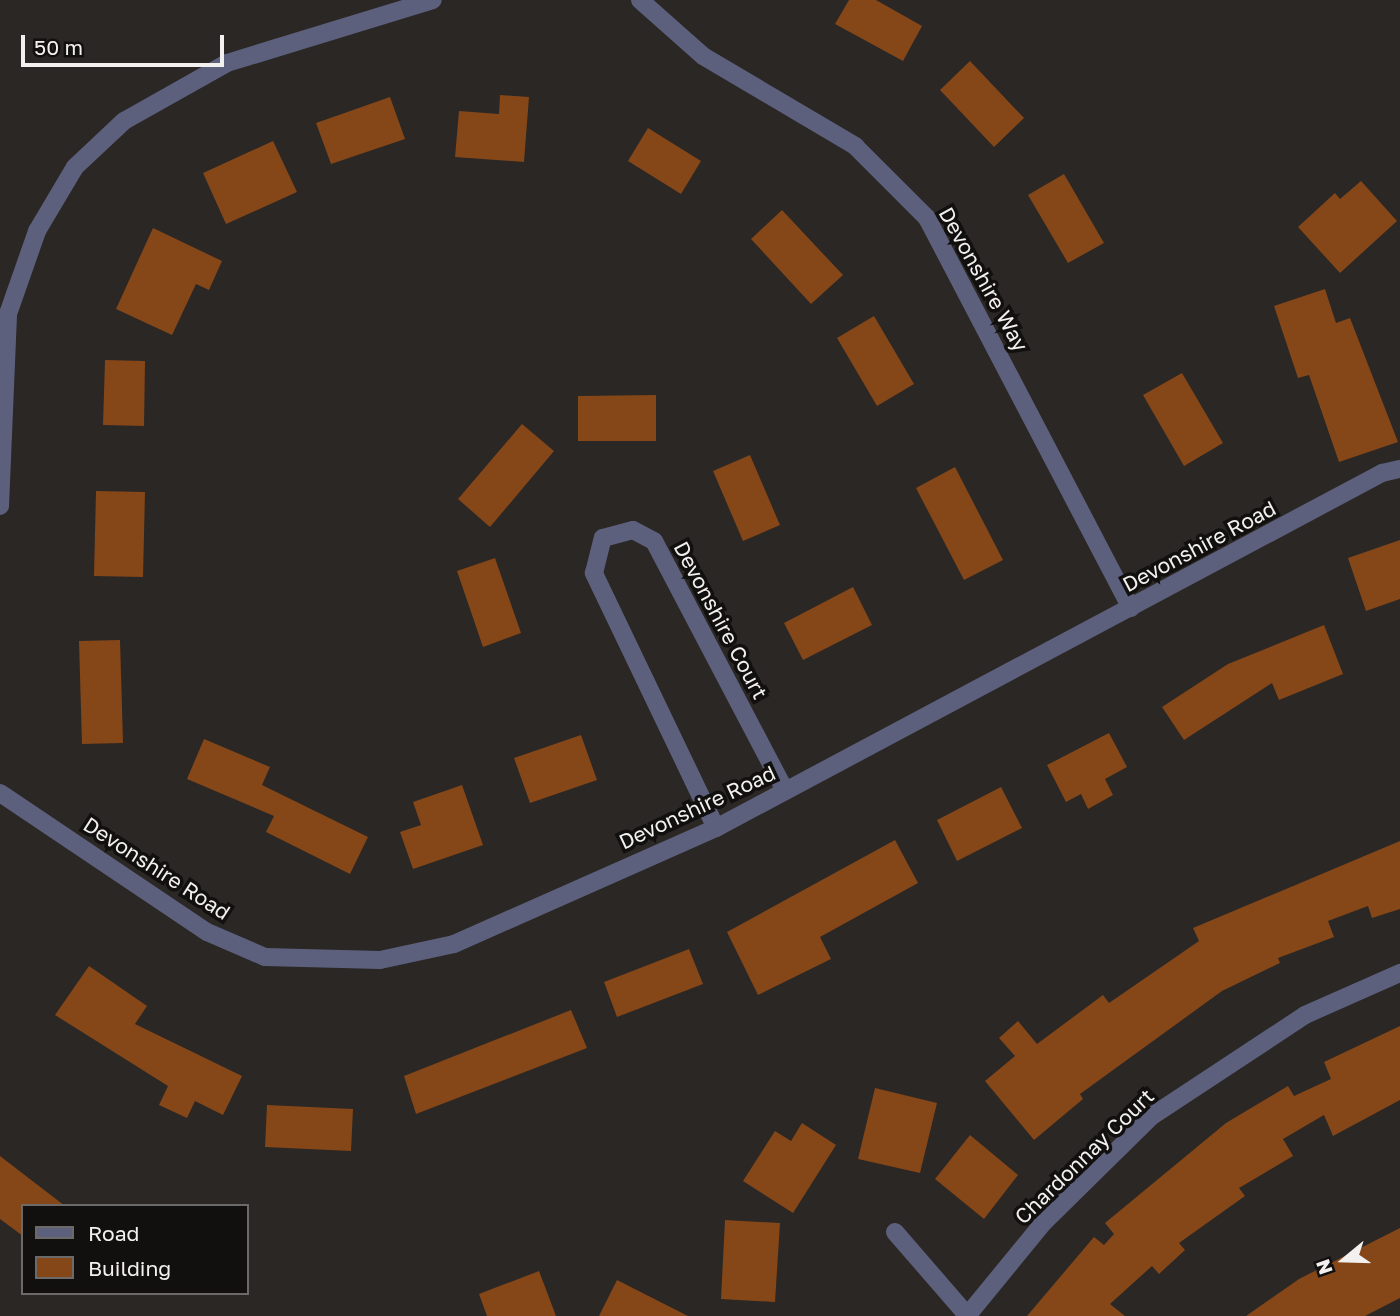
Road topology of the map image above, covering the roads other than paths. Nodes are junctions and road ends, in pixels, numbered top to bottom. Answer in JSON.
{"nodes":[{"id":1,"x":433,"y":0,"type":"edge"},
{"id":2,"x":640,"y":0,"type":"edge"},
{"id":3,"x":1400,"y":469,"type":"edge"},
{"id":4,"x":0,"y":506,"type":"edge"},
{"id":5,"x":1131,"y":608,"type":"junction"},
{"id":6,"x":785,"y":791,"type":"junction"},
{"id":7,"x":0,"y":793,"type":"edge"},
{"id":8,"x":716,"y":828,"type":"junction"},
{"id":9,"x":1400,"y":973,"type":"edge"},
{"id":10,"x":895,"y":1232,"type":"dead end"},
{"id":11,"x":967,"y":1315,"type":"edge"}],
"edges":[{"from":1,"to":4,"type":"street"},
{"from":2,"to":5,"type":"street","name":"Devonshire Way"},
{"from":3,"to":5,"type":"street","name":"Devonshire Road"},
{"from":5,"to":6,"type":"street","name":"Devonshire Road"},
{"from":6,"to":8,"type":"street","name":"Devonshire Road"},
{"from":6,"to":8,"type":"street","name":"Devonshire Court"},
{"from":7,"to":8,"type":"street","name":"Devonshire Road"},
{"from":9,"to":11,"type":"street","name":"Chardonnay Court"},
{"from":10,"to":11,"type":"street"}]}
